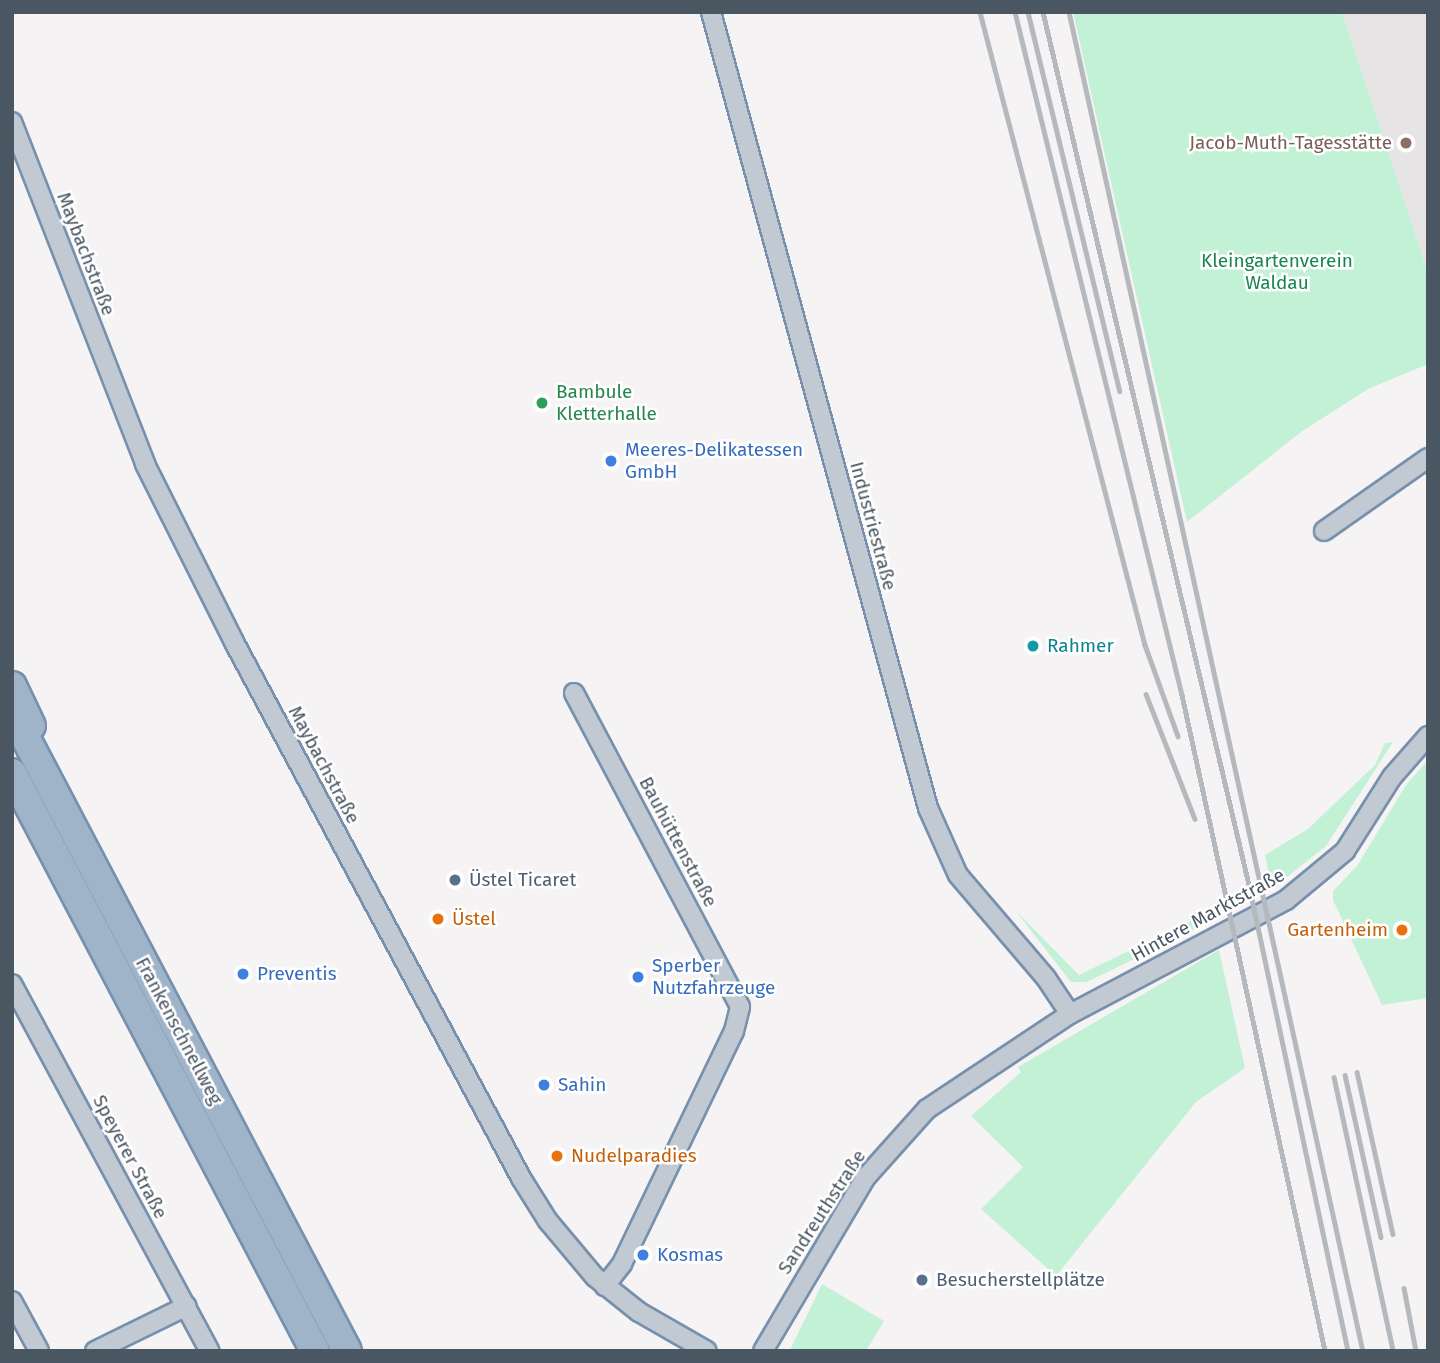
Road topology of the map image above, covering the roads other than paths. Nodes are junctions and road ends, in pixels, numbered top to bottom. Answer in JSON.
{"nodes":[{"id":1,"x":711,"y":12,"type":"edge"},
{"id":2,"x":12,"y":122,"type":"edge"},
{"id":3,"x":1428,"y":458,"type":"edge"},
{"id":4,"x":1324,"y":531,"type":"dead end"},
{"id":5,"x":12,"y":686,"type":"edge"},
{"id":6,"x":573,"y":693,"type":"dead end"},
{"id":7,"x":12,"y":712,"type":"edge"},
{"id":8,"x":1428,"y":736,"type":"edge"},
{"id":9,"x":12,"y":773,"type":"edge"},
{"id":10,"x":12,"y":784,"type":"edge"},
{"id":11,"x":64,"y":810,"type":"junction"},
{"id":12,"x":45,"y":835,"type":"junction"},
{"id":13,"x":12,"y":984,"type":"edge"},
{"id":14,"x":1070,"y":1014,"type":"junction"},
{"id":15,"x":605,"y":1286,"type":"junction"},
{"id":16,"x":12,"y":1301,"type":"edge"},
{"id":17,"x":187,"y":1306,"type":"junction"},
{"id":18,"x":39,"y":1351,"type":"edge"},
{"id":19,"x":94,"y":1351,"type":"edge"},
{"id":20,"x":210,"y":1351,"type":"edge"},
{"id":21,"x":315,"y":1351,"type":"edge"},
{"id":22,"x":347,"y":1351,"type":"edge"},
{"id":23,"x":707,"y":1351,"type":"edge"},
{"id":24,"x":763,"y":1351,"type":"edge"}],
"edges":[{"from":1,"to":14,"type":"street","name":"Industriestraße"},
{"from":2,"to":15,"type":"street","name":"Maybachstraße"},
{"from":3,"to":4,"type":"street"},
{"from":5,"to":11,"type":"highway"},
{"from":6,"to":15,"type":"street","name":"Bauhüttenstraße"},
{"from":7,"to":11,"type":"highway","name":"Frankenschnellweg"},
{"from":8,"to":14,"type":"street","name":"Hintere Marktstraße"},
{"from":9,"to":12,"type":"highway","name":"Frankenschnellweg"},
{"from":10,"to":12,"type":"highway"},
{"from":11,"to":22,"type":"highway","name":"Frankenschnellweg"},
{"from":12,"to":21,"type":"highway","name":"Frankenschnellweg"},
{"from":13,"to":17,"type":"street","name":"Speyerer Straße"},
{"from":14,"to":24,"type":"street","name":"Sandreuthstraße"},
{"from":15,"to":23,"type":"street","name":"Maybachstraße"},
{"from":16,"to":18,"type":"street"},
{"from":17,"to":19,"type":"street"},
{"from":17,"to":20,"type":"street","name":"Speyerer Straße"}]}
